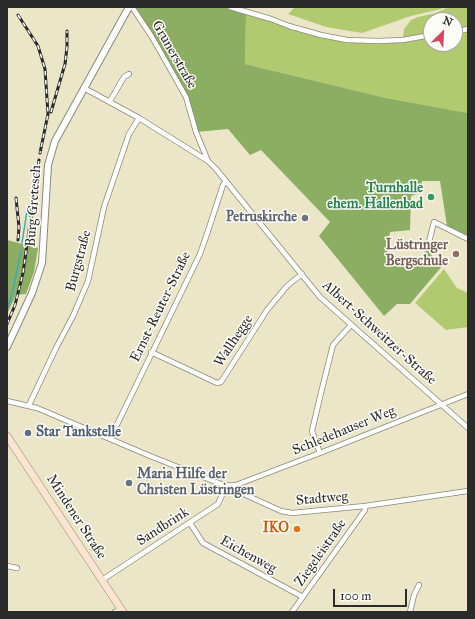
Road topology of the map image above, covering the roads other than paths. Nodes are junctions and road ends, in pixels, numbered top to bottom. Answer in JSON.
{"nodes":[{"id":1,"x":129,"y":7,"type":"edge"},
{"id":2,"x":132,"y":7,"type":"edge"},
{"id":3,"x":230,"y":7,"type":"edge"},
{"id":4,"x":423,"y":36,"type":"edge"},
{"id":5,"x":129,"y":74,"type":"dead end"},
{"id":6,"x":84,"y":88,"type":"junction"},
{"id":7,"x":110,"y":102,"type":"junction"},
{"id":8,"x":139,"y":118,"type":"junction"},
{"id":9,"x":208,"y":161,"type":"junction"},
{"id":10,"x":226,"y":180,"type":"junction"},
{"id":11,"x":468,"y":239,"type":"edge"},
{"id":12,"x":429,"y":242,"type":"dead end"},
{"id":13,"x":302,"y":274,"type":"junction"},
{"id":14,"x":351,"y":325,"type":"junction"},
{"id":15,"x":7,"y":347,"type":"edge"},
{"id":16,"x":151,"y":352,"type":"junction"},
{"id":17,"x":468,"y":394,"type":"edge"},
{"id":18,"x":7,"y":401,"type":"edge"},
{"id":19,"x":441,"y":404,"type":"junction"},
{"id":20,"x":28,"y":405,"type":"junction"},
{"id":21,"x":468,"y":428,"type":"edge"},
{"id":22,"x":7,"y":436,"type":"edge"},
{"id":23,"x":110,"y":439,"type":"junction"},
{"id":24,"x":320,"y":453,"type":"junction"},
{"id":25,"x":226,"y":486,"type":"junction"},
{"id":26,"x":468,"y":491,"type":"edge"},
{"id":27,"x":365,"y":506,"type":"junction"},
{"id":28,"x":190,"y":523,"type":"junction"},
{"id":29,"x":7,"y":566,"type":"edge"},
{"id":30,"x":17,"y":568,"type":"dead end"},
{"id":31,"x":102,"y":580,"type":"junction"},
{"id":32,"x":419,"y":585,"type":"dead end"},
{"id":33,"x":303,"y":597,"type":"junction"},
{"id":34,"x":120,"y":611,"type":"edge"},
{"id":35,"x":292,"y":612,"type":"edge"},
{"id":36,"x":410,"y":612,"type":"edge"}],
"edges":[{"from":1,"to":6,"type":"street","name":"Burg Gretesch"},
{"from":2,"to":9,"type":"street","name":"Grunerstraße"},
{"from":3,"to":4,"type":"street"},
{"from":5,"to":7,"type":"street"},
{"from":6,"to":7,"type":"street","name":"Albert-Schweitzer-Straße"},
{"from":6,"to":15,"type":"street","name":"Burg Gretesch"},
{"from":7,"to":8,"type":"street","name":"Albert-Schweitzer-Straße"},
{"from":8,"to":9,"type":"street","name":"Albert-Schweitzer-Straße"},
{"from":8,"to":20,"type":"street","name":"Burgstraße"},
{"from":9,"to":10,"type":"street","name":"Albert-Schweitzer-Straße"},
{"from":10,"to":13,"type":"street","name":"Albert-Schweitzer-Straße"},
{"from":10,"to":16,"type":"street","name":"Ernst-Reuter-Straße"},
{"from":11,"to":12,"type":"street"},
{"from":13,"to":14,"type":"street","name":"Albert-Schweitzer-Straße"},
{"from":13,"to":16,"type":"street","name":"Wallhegge"},
{"from":14,"to":19,"type":"street","name":"Albert-Schweitzer-Straße"},
{"from":14,"to":24,"type":"street"},
{"from":16,"to":23,"type":"street","name":"Ernst-Reuter-Straße"},
{"from":17,"to":19,"type":"street","name":"Schledehauser Weg"},
{"from":18,"to":20,"type":"street","name":"Stadtweg"},
{"from":19,"to":21,"type":"street","name":"Albert-Schweitzer-Straße"},
{"from":19,"to":24,"type":"street","name":"Schledehauser Weg"},
{"from":20,"to":23,"type":"street","name":"Stadtweg"},
{"from":22,"to":31,"type":"main road","name":"Mindener Straße"},
{"from":23,"to":25,"type":"street","name":"Stadtweg"},
{"from":24,"to":25,"type":"street","name":"Schledehauser Weg"},
{"from":25,"to":27,"type":"street","name":"Stadtweg"},
{"from":25,"to":28,"type":"street","name":"Sandbrink"},
{"from":26,"to":27,"type":"street","name":"Stadtweg"},
{"from":27,"to":33,"type":"street","name":"Ziegeleistraße"},
{"from":28,"to":31,"type":"street","name":"Sandbrink"},
{"from":28,"to":33,"type":"street","name":"Eichenweg"},
{"from":29,"to":30,"type":"street"},
{"from":31,"to":34,"type":"main road","name":"Mindener Straße"},
{"from":32,"to":36,"type":"street"},
{"from":33,"to":35,"type":"street","name":"Ziegeleistraße"}]}
